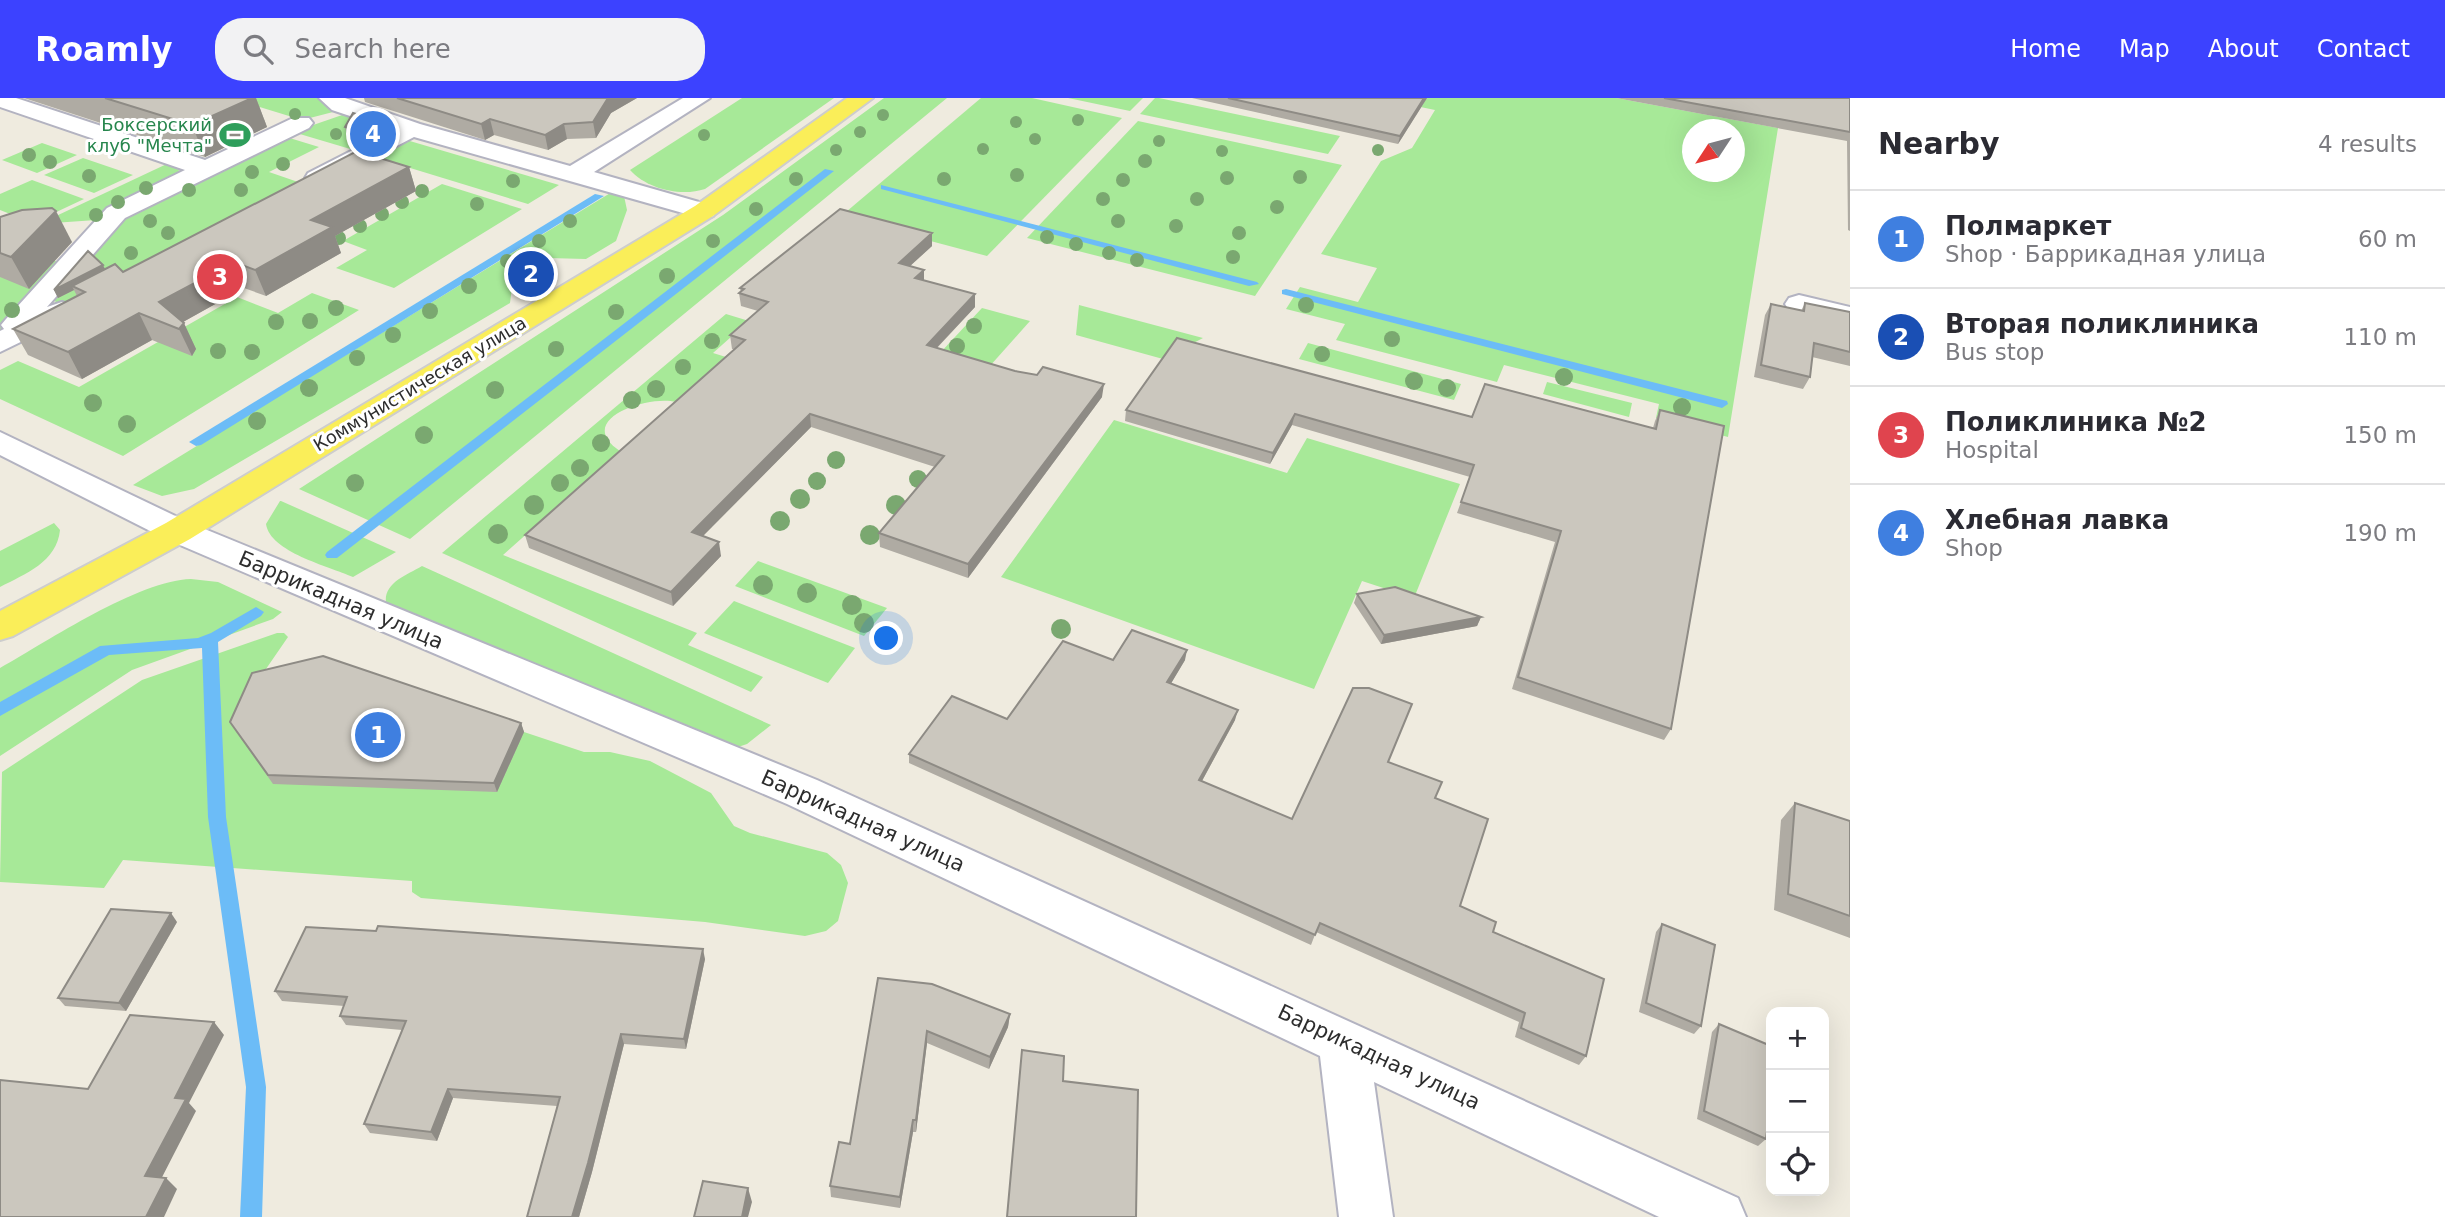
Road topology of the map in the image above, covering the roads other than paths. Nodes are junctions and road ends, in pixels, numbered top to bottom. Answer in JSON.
{"nodes":[{"id":1,"x":330,"y":98,"type":"edge"},
{"id":2,"x":862,"y":98,"type":"edge"},
{"id":3,"x":0,"y":100,"type":"edge"},
{"id":4,"x":660,"y":101,"type":"dead end"},
{"id":5,"x":692,"y":103,"type":"edge"},
{"id":6,"x":34,"y":111,"type":"junction"},
{"id":7,"x":265,"y":112,"type":"dead end"},
{"id":8,"x":0,"y":125,"type":"edge"},
{"id":9,"x":412,"y":129,"type":"junction"},
{"id":10,"x":207,"y":169,"type":"junction"},
{"id":11,"x":574,"y":174,"type":"junction"},
{"id":12,"x":295,"y":189,"type":"edge"},
{"id":13,"x":704,"y":211,"type":"junction"},
{"id":14,"x":104,"y":227,"type":"junction"},
{"id":15,"x":67,"y":229,"type":"dead end"},
{"id":16,"x":86,"y":298,"type":"edge"},
{"id":17,"x":1799,"y":304,"type":"dead end"},
{"id":18,"x":1850,"y":316,"type":"edge"},
{"id":19,"x":0,"y":343,"type":"edge"},
{"id":20,"x":0,"y":442,"type":"edge"},
{"id":21,"x":178,"y":531,"type":"junction"},
{"id":22,"x":0,"y":627,"type":"edge"},
{"id":23,"x":1343,"y":1040,"type":"junction"},
{"id":24,"x":1366,"y":1217,"type":"edge"},
{"id":25,"x":1719,"y":1217,"type":"edge"}],
"edges":[{"from":1,"to":9,"type":"street"},
{"from":2,"to":13,"type":"main road","name":"Коммунистическая улица"},
{"from":3,"to":6,"type":"street"},
{"from":4,"to":5,"type":"street"},
{"from":5,"to":11,"type":"street"},
{"from":6,"to":8,"type":"street"},
{"from":6,"to":10,"type":"street"},
{"from":7,"to":10,"type":"street"},
{"from":9,"to":11,"type":"street"},
{"from":9,"to":12,"type":"street"},
{"from":10,"to":14,"type":"street"},
{"from":11,"to":13,"type":"street"},
{"from":13,"to":21,"type":"main road","name":"Коммунистическая улица"},
{"from":14,"to":15,"type":"street"},
{"from":14,"to":19,"type":"street"},
{"from":16,"to":19,"type":"street"},
{"from":17,"to":18,"type":"street"},
{"from":20,"to":21,"type":"street","name":"Баррикадная улица"},
{"from":21,"to":22,"type":"main road","name":"Коммунистическая улица"},
{"from":21,"to":23,"type":"street","name":"Баррикадная улица"},
{"from":23,"to":24,"type":"street"},
{"from":23,"to":25,"type":"street","name":"Баррикадная улица"}]}
